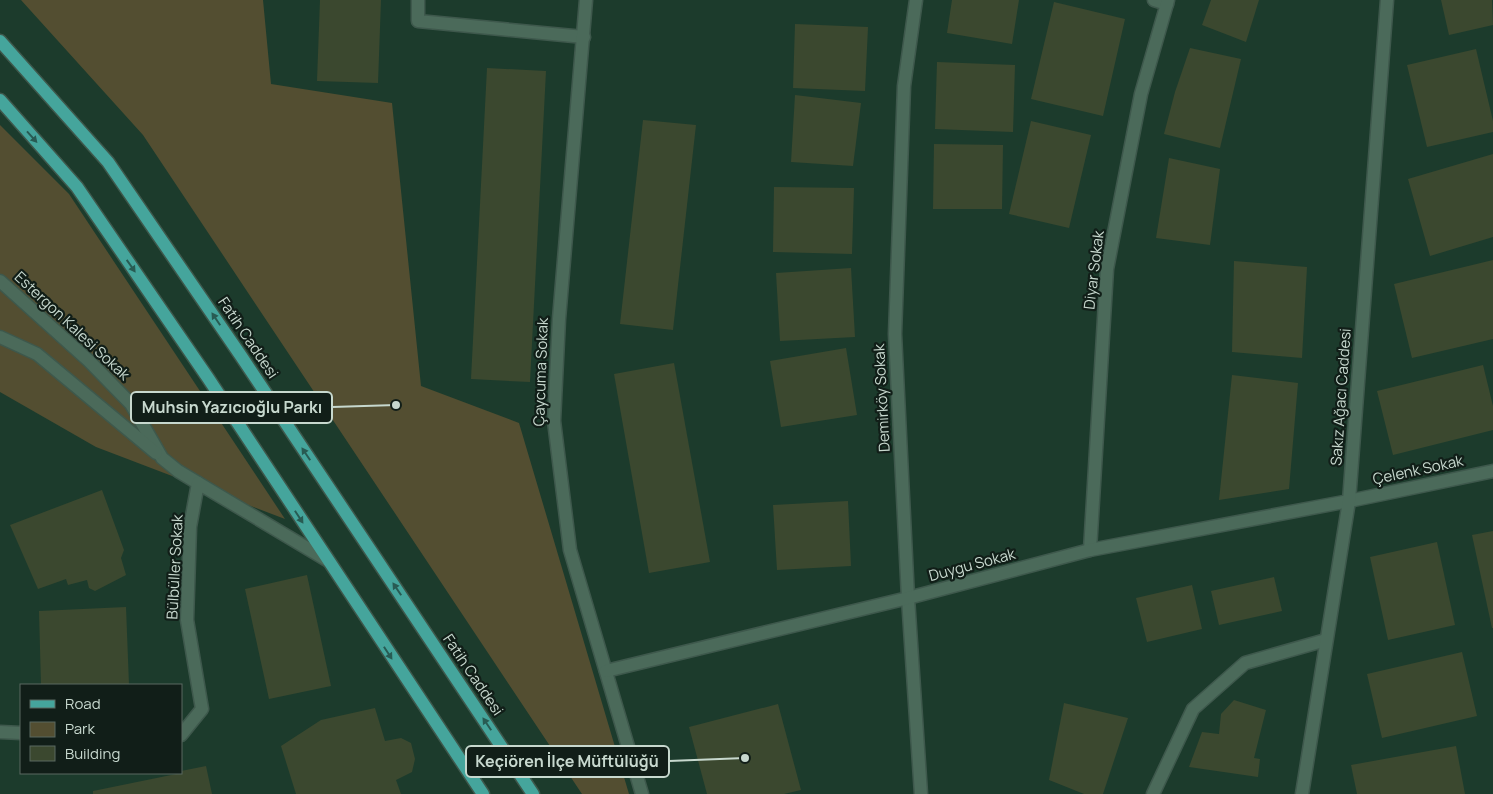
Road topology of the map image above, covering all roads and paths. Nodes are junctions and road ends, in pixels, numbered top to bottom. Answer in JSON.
{"nodes":[{"id":1,"x":418,"y":0,"type":"edge"},
{"id":2,"x":586,"y":0,"type":"edge"},
{"id":3,"x":916,"y":0,"type":"edge"},
{"id":4,"x":1154,"y":0,"type":"edge"},
{"id":5,"x":1387,"y":0,"type":"edge"},
{"id":6,"x":1167,"y":2,"type":"edge"},
{"id":7,"x":584,"y":37,"type":"junction"},
{"id":8,"x":0,"y":40,"type":"edge"},
{"id":9,"x":0,"y":100,"type":"edge"},
{"id":10,"x":0,"y":281,"type":"edge"},
{"id":11,"x":0,"y":337,"type":"edge"},
{"id":12,"x":162,"y":458,"type":"junction"},
{"id":13,"x":1493,"y":470,"type":"edge"},
{"id":14,"x":198,"y":483,"type":"junction"},
{"id":15,"x":1349,"y":501,"type":"junction"},
{"id":16,"x":1090,"y":550,"type":"junction"},
{"id":17,"x":327,"y":560,"type":"junction"},
{"id":18,"x":908,"y":598,"type":"junction"},
{"id":19,"x":1326,"y":640,"type":"junction"},
{"id":20,"x":606,"y":671,"type":"junction"},
{"id":21,"x":0,"y":732,"type":"edge"},
{"id":22,"x":20,"y":733,"type":"edge"},
{"id":23,"x":182,"y":734,"type":"edge"},
{"id":24,"x":483,"y":794,"type":"edge"},
{"id":25,"x":533,"y":794,"type":"edge"},
{"id":26,"x":642,"y":794,"type":"edge"},
{"id":27,"x":921,"y":794,"type":"edge"},
{"id":28,"x":1153,"y":794,"type":"edge"},
{"id":29,"x":1302,"y":794,"type":"edge"}],
"edges":[{"from":1,"to":7,"type":"street"},
{"from":2,"to":7,"type":"street","name":"Çaycuma Sokak"},
{"from":3,"to":18,"type":"street","name":"Demirköy Sokak"},
{"from":4,"to":6,"type":"street"},
{"from":5,"to":15,"type":"street","name":"Sakız Ağacı Caddesi"},
{"from":6,"to":16,"type":"street","name":"Diyar Sokak"},
{"from":7,"to":20,"type":"street","name":"Çaycuma Sokak"},
{"from":25,"to":8,"type":"main road","name":"Fatih Caddesi","one_way":true},
{"from":9,"to":17,"type":"main road","one_way":true},
{"from":10,"to":12,"type":"street","name":"Estergon Kalesi Sokak"},
{"from":11,"to":12,"type":"street"},
{"from":12,"to":14,"type":"street","name":"Estergon Kalesi Sokak"},
{"from":13,"to":15,"type":"street","name":"Çelenk Sokak"},
{"from":14,"to":17,"type":"street"},
{"from":14,"to":23,"type":"street","name":"Bülbüller Sokak"},
{"from":15,"to":16,"type":"street","name":"Duygu Sokak"},
{"from":15,"to":19,"type":"street","name":"Sakız Ağacı Caddesi"},
{"from":16,"to":18,"type":"street","name":"Duygu Sokak"},
{"from":17,"to":24,"type":"main road","one_way":true},
{"from":18,"to":20,"type":"street","name":"Duygu Sokak"},
{"from":18,"to":27,"type":"street","name":"Demirköy Sokak"},
{"from":19,"to":28,"type":"street"},
{"from":19,"to":29,"type":"street","name":"Sakız Ağacı Caddesi"},
{"from":20,"to":26,"type":"street","name":"Çaycuma Sokak"},
{"from":21,"to":22,"type":"street"}]}
